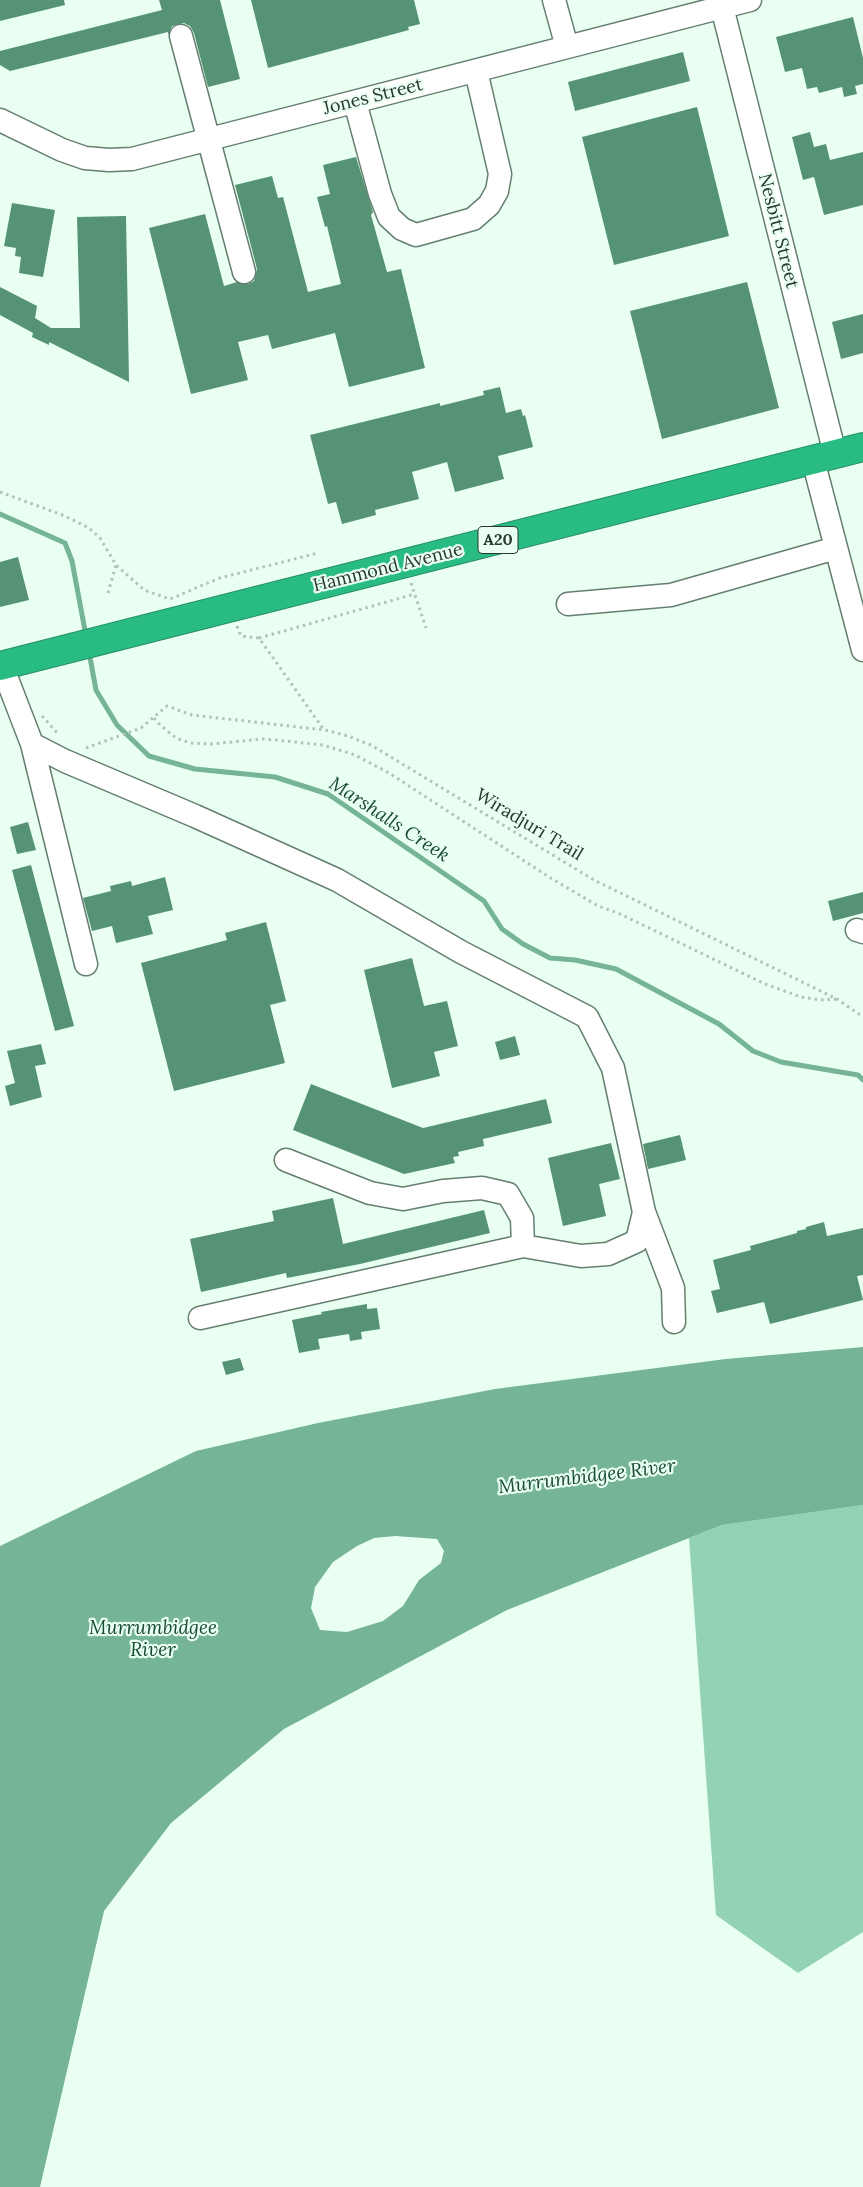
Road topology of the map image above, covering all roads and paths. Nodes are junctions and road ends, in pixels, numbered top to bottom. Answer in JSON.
{"nodes":[{"id":1,"x":554,"y":0,"type":"edge"},
{"id":2,"x":750,"y":0,"type":"edge"},
{"id":3,"x":722,"y":7,"type":"junction"},
{"id":4,"x":181,"y":36,"type":"dead end"},
{"id":5,"x":567,"y":48,"type":"junction"},
{"id":6,"x":476,"y":71,"type":"junction"},
{"id":7,"x":355,"y":102,"type":"junction"},
{"id":8,"x":0,"y":120,"type":"edge"},
{"id":9,"x":209,"y":140,"type":"junction"},
{"id":10,"x":244,"y":272,"type":"dead end"},
{"id":11,"x":863,"y":447,"type":"edge"},
{"id":12,"x":824,"y":457,"type":"junction"},
{"id":13,"x":0,"y":492,"type":"edge"},
{"id":14,"x":836,"y":548,"type":"junction"},
{"id":15,"x":318,"y":553,"type":"dead end"},
{"id":16,"x":404,"y":563,"type":"junction"},
{"id":17,"x":116,"y":565,"type":"junction"},
{"id":18,"x":220,"y":578,"type":"junction"},
{"id":19,"x":222,"y":584,"type":"dead end"},
{"id":20,"x":108,"y":593,"type":"dead end"},
{"id":21,"x":415,"y":594,"type":"junction"},
{"id":22,"x":568,"y":604,"type":"dead end"},
{"id":23,"x":426,"y":628,"type":"dead end"},
{"id":24,"x":241,"y":636,"type":"dead end"},
{"id":25,"x":259,"y":638,"type":"junction"},
{"id":26,"x":863,"y":650,"type":"edge"},
{"id":27,"x":1,"y":666,"type":"edge"},
{"id":28,"x":38,"y":711,"type":"dead end"},
{"id":29,"x":154,"y":718,"type":"junction"},
{"id":30,"x":324,"y":730,"type":"junction"},
{"id":31,"x":64,"y":741,"type":"dead end"},
{"id":32,"x":32,"y":744,"type":"junction"},
{"id":33,"x":80,"y":750,"type":"dead end"},
{"id":34,"x":86,"y":964,"type":"dead end"},
{"id":35,"x":837,"y":999,"type":"junction"},
{"id":36,"x":863,"y":1017,"type":"edge"},
{"id":37,"x":286,"y":1160,"type":"dead end"},
{"id":38,"x":644,"y":1212,"type":"junction"},
{"id":39,"x":523,"y":1246,"type":"junction"},
{"id":40,"x":200,"y":1318,"type":"dead end"},
{"id":41,"x":674,"y":1322,"type":"dead end"}],
"edges":[{"from":1,"to":5,"type":"street"},
{"from":2,"to":3,"type":"street","name":"Jones Street"},
{"from":3,"to":5,"type":"street","name":"Jones Street"},
{"from":3,"to":12,"type":"street","name":"Nesbitt Street"},
{"from":4,"to":9,"type":"street"},
{"from":5,"to":6,"type":"street","name":"Jones Street"},
{"from":6,"to":7,"type":"street","name":"Jones Street"},
{"from":6,"to":7,"type":"street"},
{"from":7,"to":9,"type":"street","name":"Jones Street"},
{"from":8,"to":9,"type":"street","name":"Jones Street"},
{"from":9,"to":10,"type":"street"},
{"from":11,"to":12,"type":"highway","name":"Hammond Avenue","number":"A20"},
{"from":12,"to":14,"type":"street","name":"Nesbitt Street"},
{"from":12,"to":16,"type":"highway","name":"Hammond Avenue","number":"A20"},
{"from":13,"to":17,"type":"path"},
{"from":14,"to":22,"type":"street"},
{"from":14,"to":26,"type":"street","name":"Nesbitt Street"},
{"from":15,"to":18,"type":"path"},
{"from":16,"to":21,"type":"path"},
{"from":16,"to":27,"type":"highway","name":"Hammond Avenue","number":"A20"},
{"from":17,"to":18,"type":"path"},
{"from":17,"to":20,"type":"path"},
{"from":18,"to":19,"type":"path"},
{"from":21,"to":23,"type":"path"},
{"from":21,"to":25,"type":"path"},
{"from":24,"to":25,"type":"path"},
{"from":25,"to":30,"type":"path"},
{"from":27,"to":32,"type":"street"},
{"from":28,"to":31,"type":"path"},
{"from":29,"to":30,"type":"path","name":"Wiradjuri Trail"},
{"from":29,"to":33,"type":"path"},
{"from":29,"to":35,"type":"path"},
{"from":30,"to":35,"type":"path","name":"Wiradjuri Trail"},
{"from":32,"to":34,"type":"street"},
{"from":32,"to":38,"type":"street"},
{"from":35,"to":36,"type":"path","name":"Wiradjuri Trail"},
{"from":37,"to":39,"type":"street"},
{"from":38,"to":39,"type":"street"},
{"from":38,"to":41,"type":"street"},
{"from":39,"to":40,"type":"street"}]}
